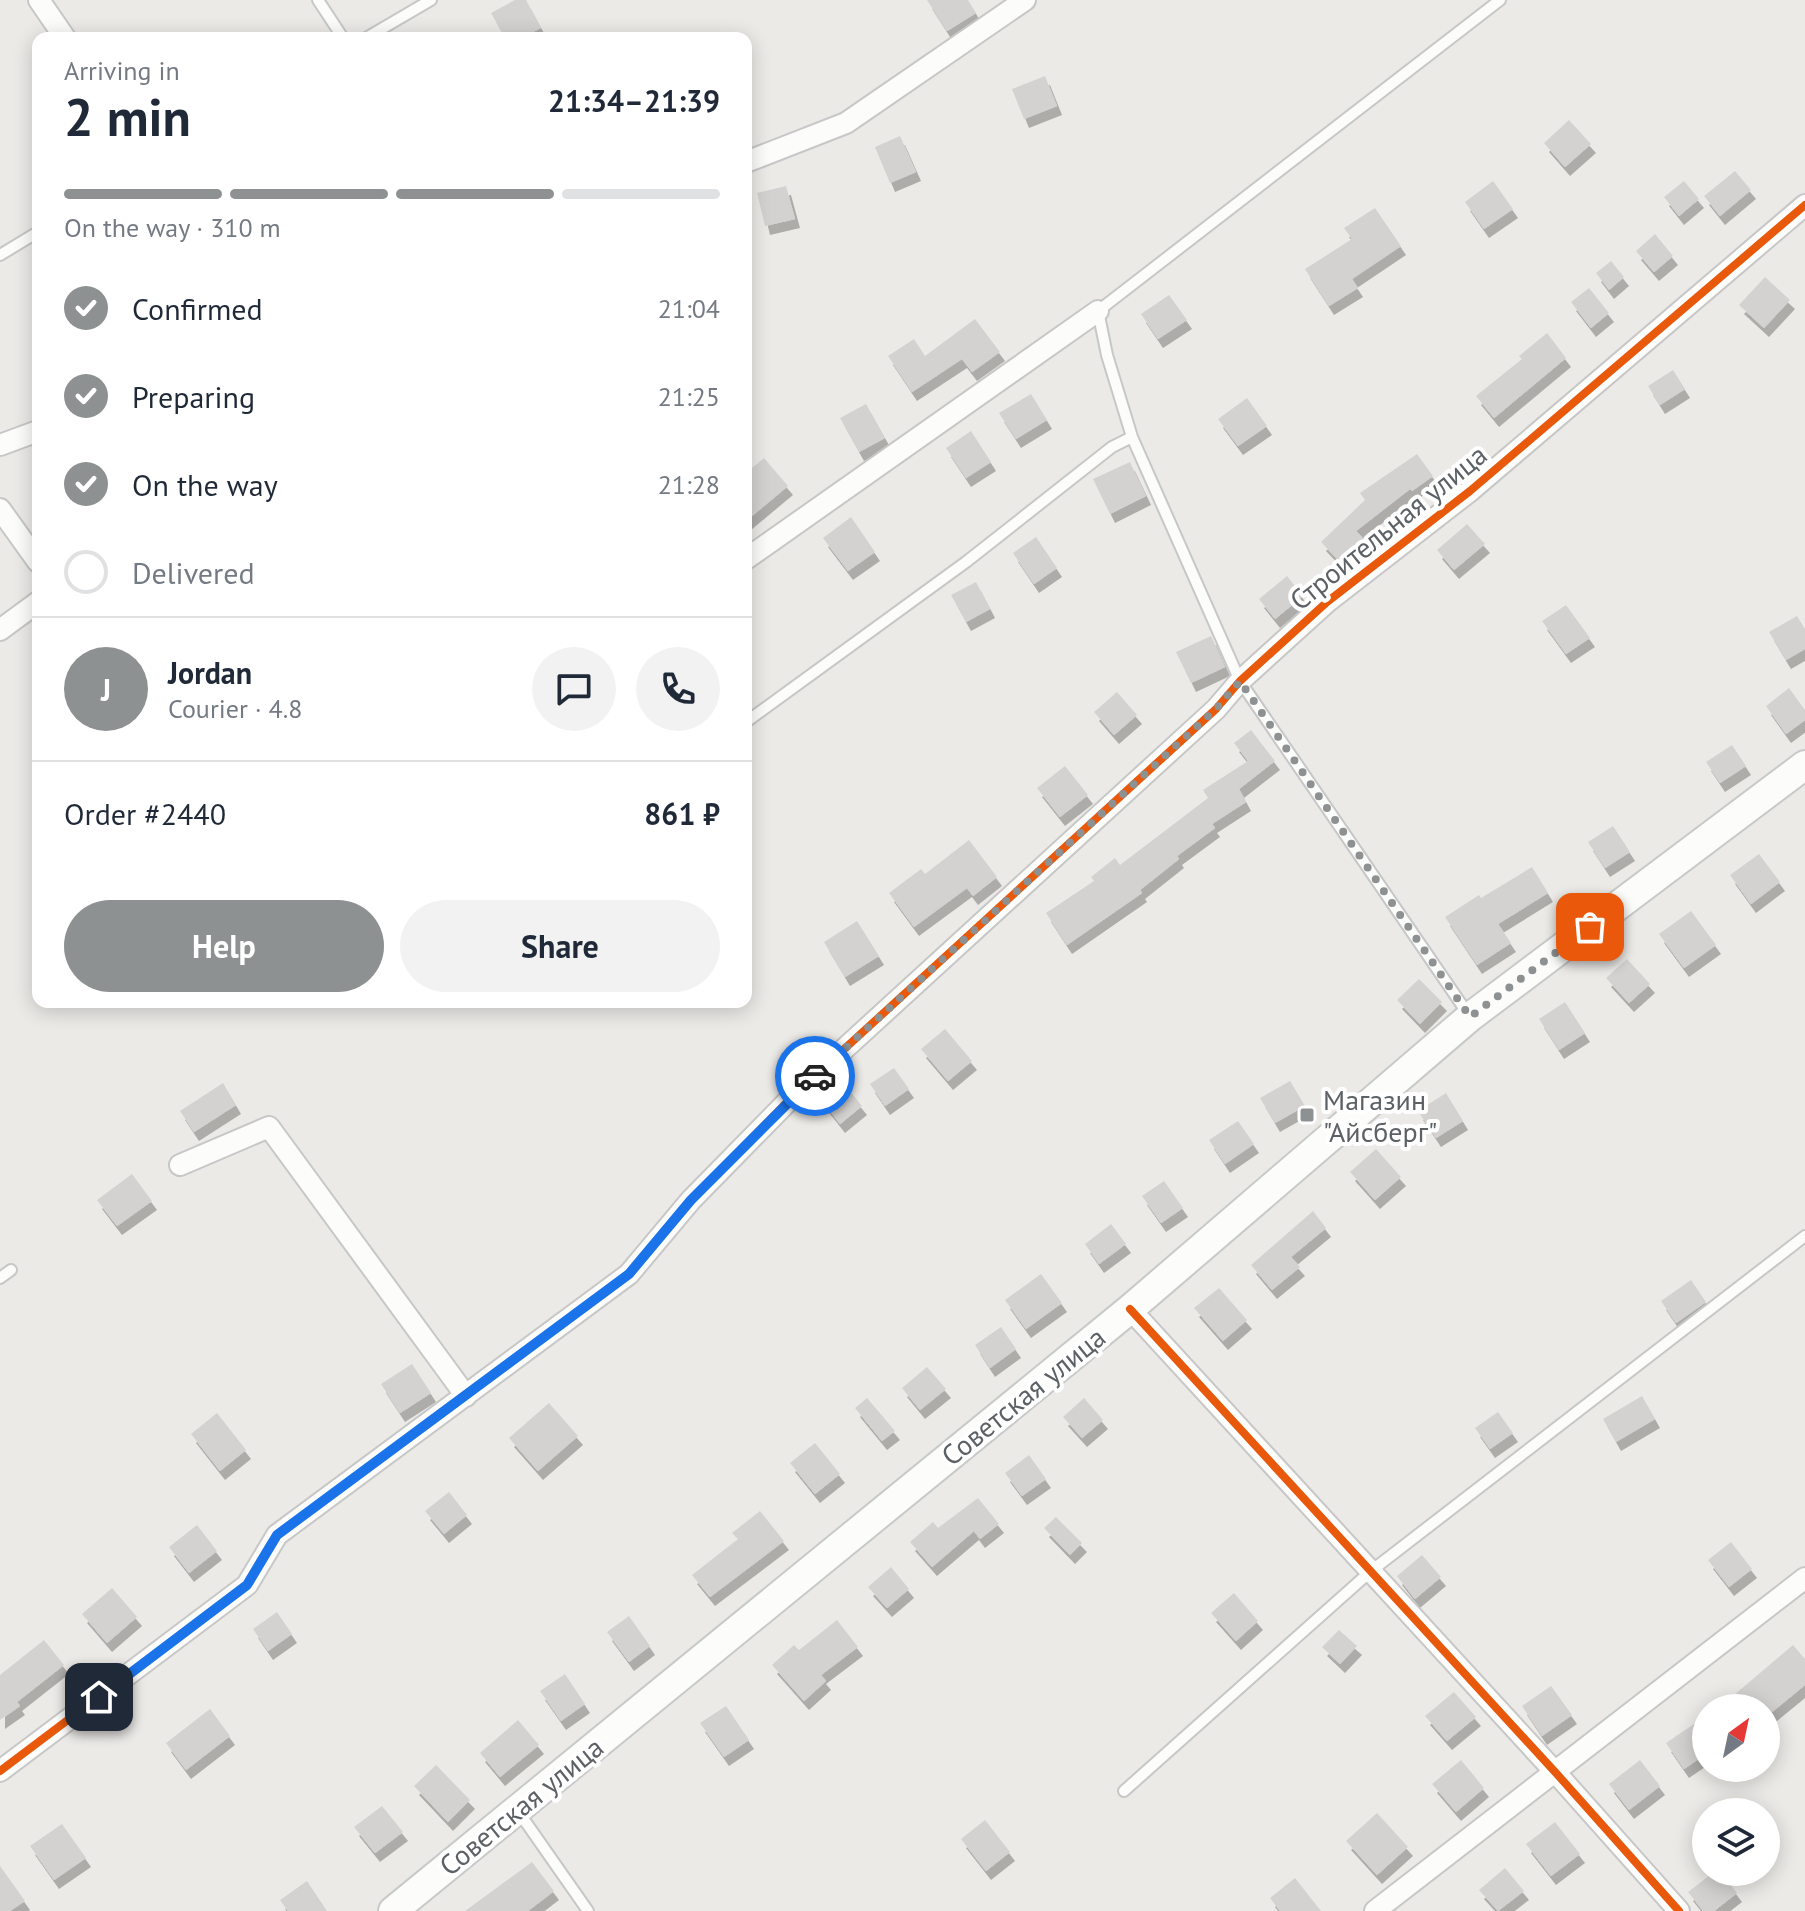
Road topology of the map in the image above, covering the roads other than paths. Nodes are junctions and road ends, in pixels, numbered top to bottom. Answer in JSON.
{"nodes":[{"id":1,"x":39,"y":0,"type":"edge"},
{"id":2,"x":318,"y":0,"type":"edge"},
{"id":3,"x":431,"y":0,"type":"edge"},
{"id":4,"x":1025,"y":0,"type":"edge"},
{"id":5,"x":1500,"y":0,"type":"edge"},
{"id":6,"x":61,"y":32,"type":"edge"},
{"id":7,"x":339,"y":32,"type":"edge"},
{"id":8,"x":376,"y":32,"type":"edge"},
{"id":9,"x":752,"y":160,"type":"edge"},
{"id":10,"x":1805,"y":205,"type":"edge"},
{"id":11,"x":32,"y":236,"type":"edge"},
{"id":12,"x":0,"y":255,"type":"edge"},
{"id":13,"x":1098,"y":311,"type":"junction"},
{"id":14,"x":32,"y":433,"type":"edge"},
{"id":15,"x":1132,"y":437,"type":"junction"},
{"id":16,"x":0,"y":445,"type":"edge"},
{"id":17,"x":0,"y":509,"type":"edge"},
{"id":18,"x":32,"y":554,"type":"edge"},
{"id":19,"x":752,"y":555,"type":"edge"},
{"id":20,"x":32,"y":606,"type":"edge"},
{"id":21,"x":0,"y":630,"type":"edge"},
{"id":22,"x":1240,"y":681,"type":"junction"},
{"id":23,"x":752,"y":718,"type":"edge"},
{"id":24,"x":1805,"y":765,"type":"edge"},
{"id":25,"x":1470,"y":1017,"type":"junction"},
{"id":26,"x":180,"y":1165,"type":"dead end"},
{"id":27,"x":1805,"y":1236,"type":"edge"},
{"id":28,"x":11,"y":1270,"type":"dead end"},
{"id":29,"x":0,"y":1278,"type":"edge"},
{"id":30,"x":1130,"y":1309,"type":"junction"},
{"id":31,"x":466,"y":1396,"type":"junction"},
{"id":32,"x":1371,"y":1571,"type":"junction"},
{"id":33,"x":1805,"y":1578,"type":"edge"},
{"id":34,"x":0,"y":1771,"type":"edge"},
{"id":35,"x":1556,"y":1773,"type":"junction"},
{"id":36,"x":1124,"y":1791,"type":"dead end"},
{"id":37,"x":518,"y":1810,"type":"junction"},
{"id":38,"x":393,"y":1911,"type":"edge"},
{"id":39,"x":588,"y":1911,"type":"edge"},
{"id":40,"x":1375,"y":1911,"type":"edge"},
{"id":41,"x":1679,"y":1911,"type":"edge"}],
"edges":[{"from":1,"to":6,"type":"street"},
{"from":2,"to":7,"type":"lane"},
{"from":3,"to":8,"type":"lane"},
{"from":4,"to":9,"type":"street"},
{"from":5,"to":13,"type":"lane"},
{"from":10,"to":22,"type":"street","name":"Строительная улица"},
{"from":11,"to":12,"type":"lane"},
{"from":13,"to":15,"type":"lane"},
{"from":13,"to":19,"type":"street"},
{"from":14,"to":16,"type":"street"},
{"from":15,"to":22,"type":"lane"},
{"from":15,"to":23,"type":"lane"},
{"from":17,"to":18,"type":"street"},
{"from":20,"to":21,"type":"street"},
{"from":22,"to":25,"type":"lane"},
{"from":22,"to":31,"type":"street","name":"Строительная улица"},
{"from":24,"to":25,"type":"main road","name":"Советская улица"},
{"from":25,"to":30,"type":"main road","name":"Советская улица"},
{"from":26,"to":31,"type":"street"},
{"from":27,"to":32,"type":"lane"},
{"from":28,"to":29,"type":"lane"},
{"from":30,"to":32,"type":"street"},
{"from":30,"to":37,"type":"main road","name":"Советская улица"},
{"from":31,"to":34,"type":"street","name":"Строительная улица"},
{"from":32,"to":35,"type":"street"},
{"from":32,"to":36,"type":"lane"},
{"from":33,"to":35,"type":"street"},
{"from":35,"to":40,"type":"street"},
{"from":35,"to":41,"type":"street"},
{"from":37,"to":38,"type":"main road","name":"Советская улица"},
{"from":37,"to":39,"type":"lane"}]}
